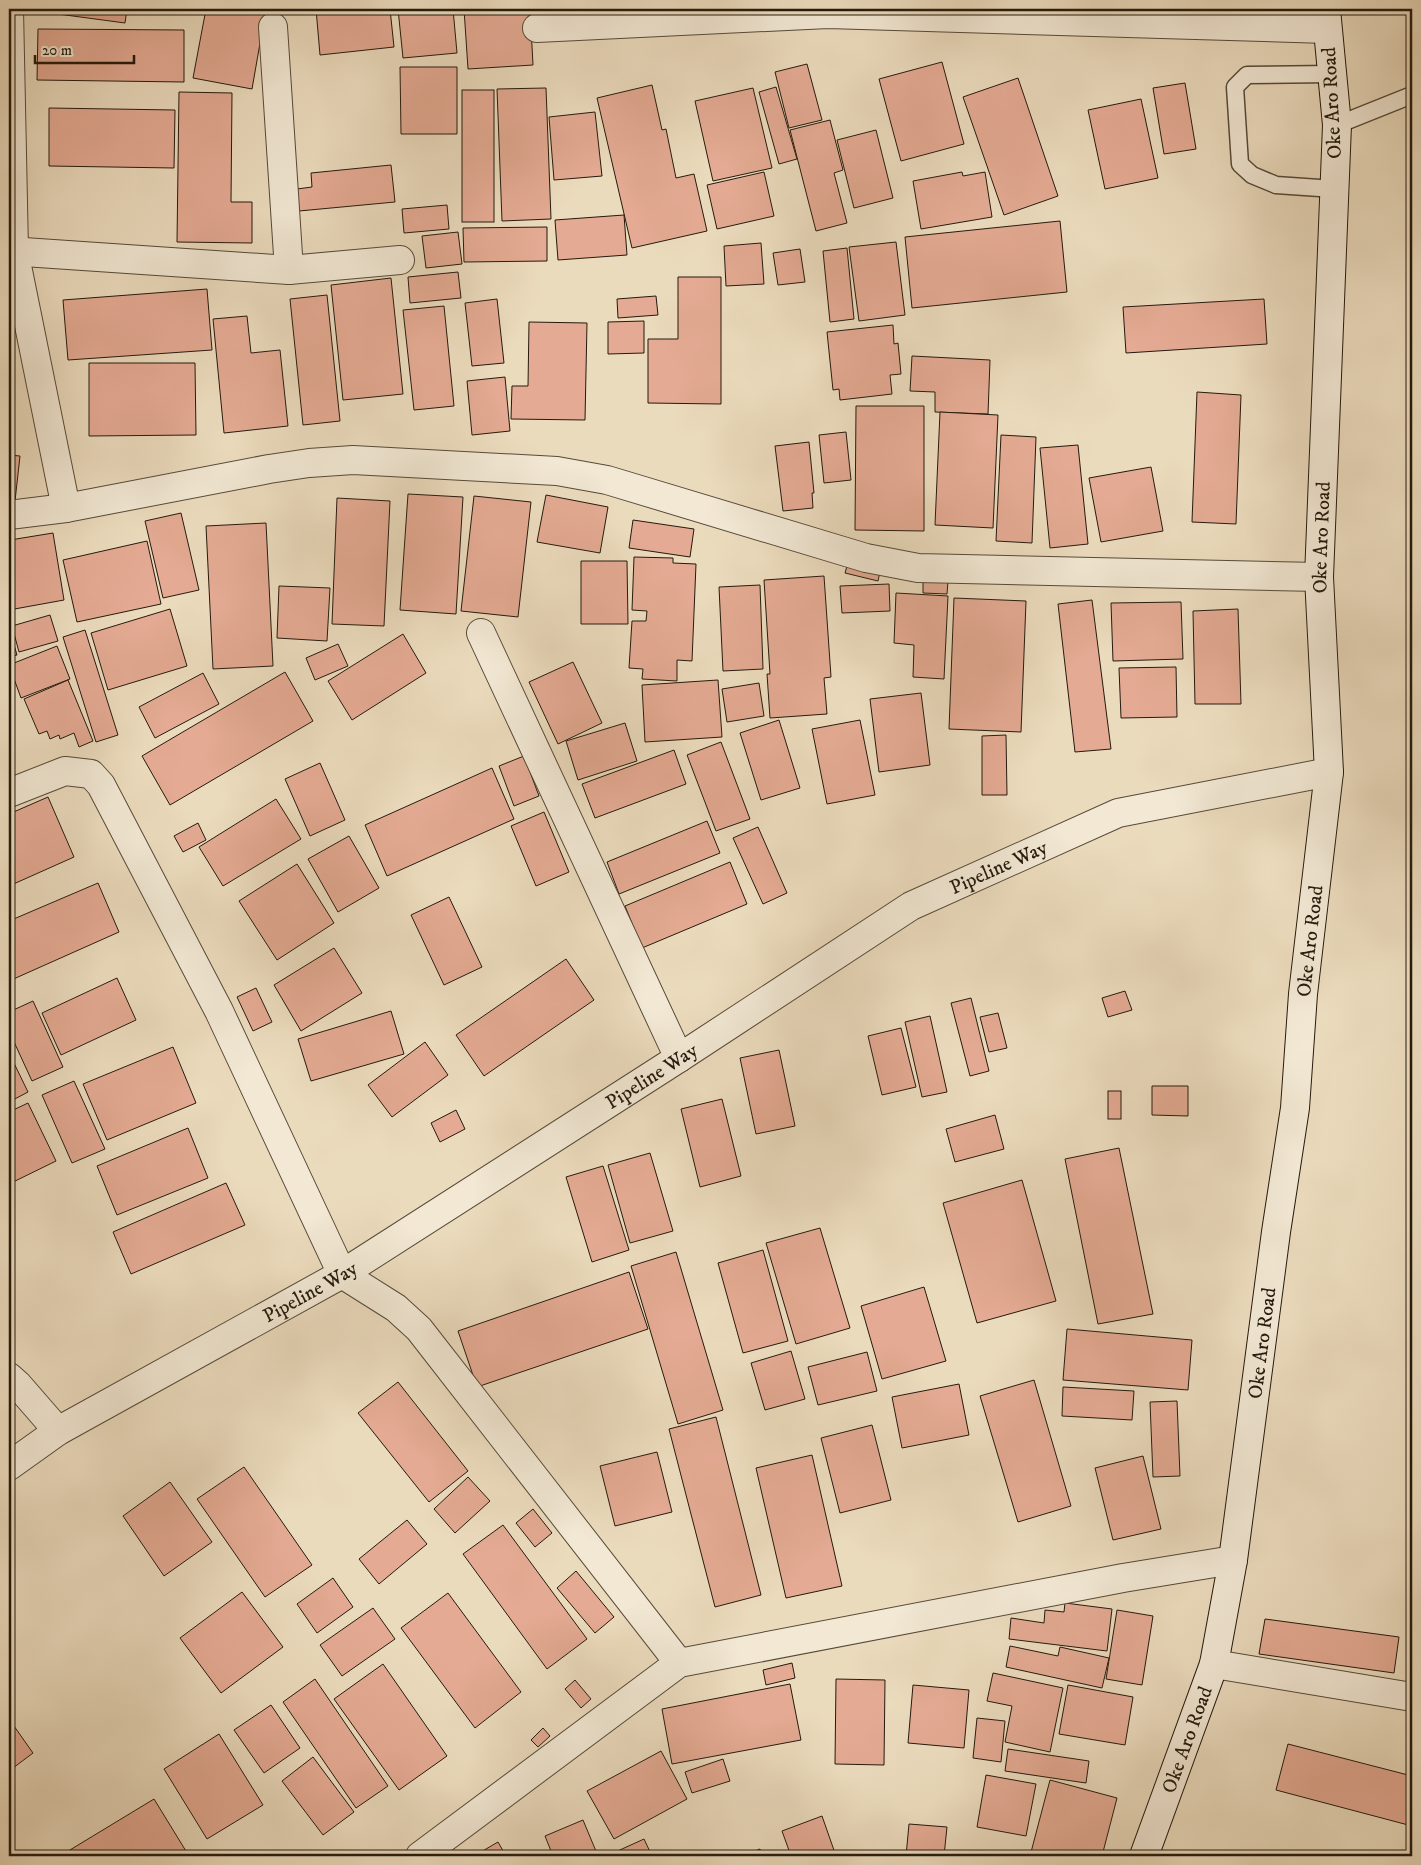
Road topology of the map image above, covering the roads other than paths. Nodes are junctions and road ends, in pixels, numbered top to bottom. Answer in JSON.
{"nodes":[{"id":1,"x":10,"y":9,"type":"edge"},
{"id":2,"x":1326,"y":19,"type":"edge"},
{"id":3,"x":273,"y":27,"type":"dead end"},
{"id":4,"x":537,"y":28,"type":"dead end"},
{"id":5,"x":1332,"y":74,"type":"junction"},
{"id":6,"x":1412,"y":95,"type":"edge"},
{"id":7,"x":1337,"y":125,"type":"junction"},
{"id":8,"x":1334,"y":189,"type":"junction"},
{"id":9,"x":12,"y":251,"type":"edge"},
{"id":10,"x":400,"y":260,"type":"dead end"},
{"id":11,"x":289,"y":270,"type":"junction"},
{"id":12,"x":66,"y":508,"type":"junction"},
{"id":13,"x":9,"y":515,"type":"edge"},
{"id":14,"x":1319,"y":576,"type":"junction"},
{"id":15,"x":481,"y":633,"type":"dead end"},
{"id":16,"x":1328,"y":772,"type":"junction"},
{"id":17,"x":9,"y":793,"type":"edge"},
{"id":18,"x":680,"y":1058,"type":"junction"},
{"id":19,"x":342,"y":1274,"type":"junction"},
{"id":20,"x":9,"y":1377,"type":"edge"},
{"id":21,"x":58,"y":1430,"type":"junction"},
{"id":22,"x":9,"y":1466,"type":"edge"},
{"id":23,"x":1233,"y":1560,"type":"junction"},
{"id":24,"x":679,"y":1663,"type":"junction"},
{"id":25,"x":1214,"y":1664,"type":"junction"},
{"id":26,"x":1412,"y":1697,"type":"edge"},
{"id":27,"x":420,"y":1856,"type":"edge"},
{"id":28,"x":1144,"y":1856,"type":"edge"}],
"edges":[{"from":1,"to":9,"type":"street"},
{"from":2,"to":4,"type":"street"},
{"from":2,"to":5,"type":"street","name":"Oke Aro Road"},
{"from":3,"to":11,"type":"street"},
{"from":5,"to":7,"type":"street","name":"Oke Aro Road"},
{"from":5,"to":8,"type":"lane"},
{"from":6,"to":7,"type":"lane"},
{"from":7,"to":8,"type":"street","name":"Oke Aro Road"},
{"from":8,"to":14,"type":"street","name":"Oke Aro Road"},
{"from":9,"to":11,"type":"street"},
{"from":9,"to":12,"type":"street"},
{"from":10,"to":11,"type":"street"},
{"from":12,"to":13,"type":"street"},
{"from":12,"to":14,"type":"street"},
{"from":14,"to":16,"type":"street","name":"Oke Aro Road"},
{"from":15,"to":18,"type":"street"},
{"from":16,"to":18,"type":"street","name":"Pipeline Way"},
{"from":16,"to":23,"type":"street","name":"Oke Aro Road"},
{"from":17,"to":19,"type":"street"},
{"from":18,"to":19,"type":"street","name":"Pipeline Way"},
{"from":19,"to":21,"type":"street","name":"Pipeline Way"},
{"from":19,"to":24,"type":"street"},
{"from":20,"to":21,"type":"street"},
{"from":21,"to":22,"type":"street","name":"Pipeline Way"},
{"from":23,"to":24,"type":"street"},
{"from":23,"to":25,"type":"street","name":"Oke Aro Road"},
{"from":24,"to":27,"type":"street"},
{"from":25,"to":26,"type":"street"},
{"from":25,"to":28,"type":"street","name":"Oke Aro Road"}]}
